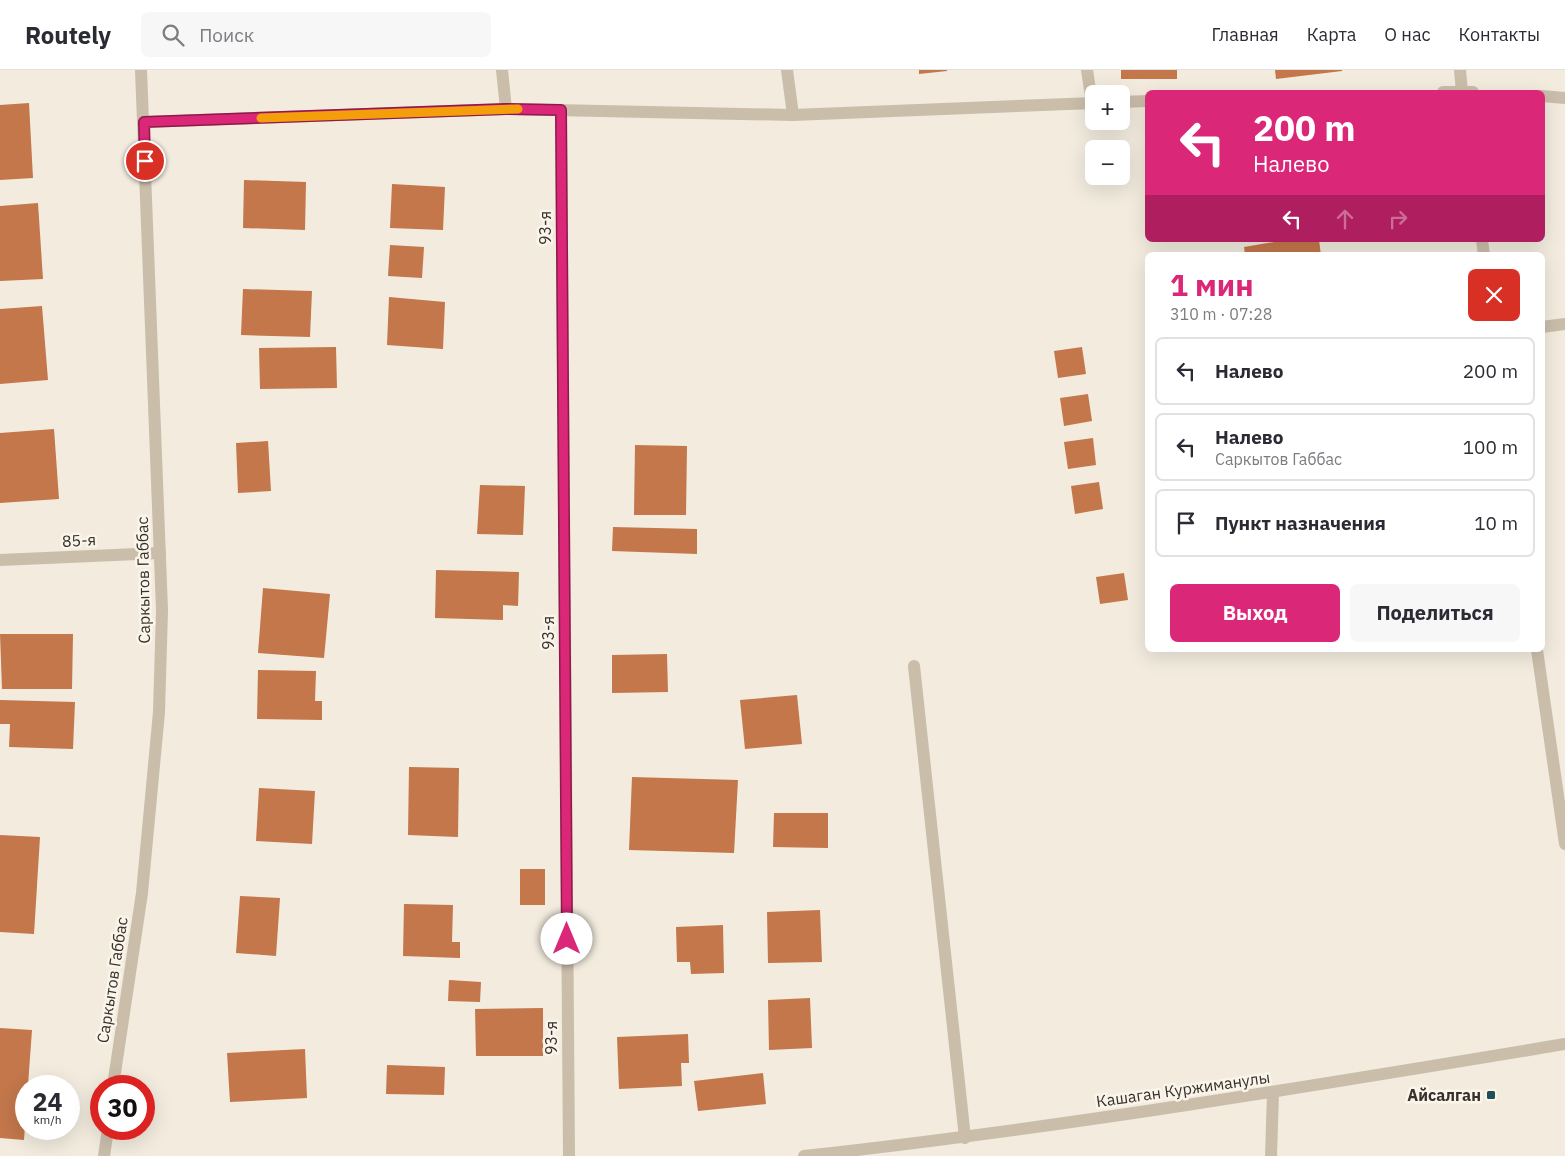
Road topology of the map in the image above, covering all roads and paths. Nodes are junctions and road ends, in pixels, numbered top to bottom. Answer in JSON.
{"nodes":[{"id":1,"x":141,"y":70,"type":"edge"},
{"id":2,"x":502,"y":70,"type":"edge"},
{"id":3,"x":786,"y":70,"type":"edge"},
{"id":4,"x":1088,"y":70,"type":"edge"},
{"id":5,"x":1460,"y":70,"type":"edge"},
{"id":6,"x":1090,"y":85,"type":"edge"},
{"id":7,"x":1462,"y":90,"type":"edge"},
{"id":8,"x":1545,"y":96,"type":"edge"},
{"id":9,"x":1565,"y":98,"type":"edge"},
{"id":10,"x":1145,"y":101,"type":"edge"},
{"id":11,"x":1130,"y":102,"type":"edge"},
{"id":12,"x":1085,"y":103,"type":"edge"},
{"id":13,"x":506,"y":109,"type":"junction"},
{"id":14,"x":561,"y":110,"type":"junction"},
{"id":15,"x":793,"y":115,"type":"junction"},
{"id":16,"x":144,"y":122,"type":"junction"},
{"id":17,"x":1565,"y":324,"type":"edge"},
{"id":18,"x":1545,"y":327,"type":"edge"},
{"id":19,"x":160,"y":552,"type":"junction"},
{"id":20,"x":0,"y":560,"type":"edge"},
{"id":21,"x":1537,"y":652,"type":"edge"},
{"id":22,"x":914,"y":666,"type":"dead end"},
{"id":23,"x":1560,"y":788,"type":"edge"},
{"id":24,"x":1565,"y":844,"type":"edge"},
{"id":25,"x":1565,"y":1044,"type":"edge"},
{"id":26,"x":115,"y":1075,"type":"edge"},
{"id":27,"x":1273,"y":1093,"type":"junction"},
{"id":28,"x":965,"y":1138,"type":"junction"},
{"id":29,"x":106,"y":1140,"type":"edge"},
{"id":30,"x":104,"y":1156,"type":"edge"},
{"id":31,"x":568,"y":1156,"type":"edge"},
{"id":32,"x":804,"y":1156,"type":"edge"},
{"id":33,"x":1271,"y":1156,"type":"edge"}],
"edges":[{"from":1,"to":16,"type":"street","name":"Саркытов Габбас"},
{"from":2,"to":13,"type":"street"},
{"from":3,"to":15,"type":"street"},
{"from":4,"to":6,"type":"street"},
{"from":5,"to":7,"type":"street"},
{"from":8,"to":9,"type":"street"},
{"from":10,"to":11,"type":"street"},
{"from":12,"to":15,"type":"street"},
{"from":13,"to":14,"type":"street"},
{"from":13,"to":16,"type":"street"},
{"from":14,"to":15,"type":"street"},
{"from":14,"to":31,"type":"street","name":"93-я"},
{"from":16,"to":19,"type":"street","name":"Саркытов Габбас"},
{"from":17,"to":18,"type":"street"},
{"from":19,"to":20,"type":"street","name":"85-я"},
{"from":19,"to":26,"type":"street","name":"Саркытов Габбас"},
{"from":21,"to":23,"type":"street"},
{"from":22,"to":28,"type":"street"},
{"from":23,"to":24,"type":"street"},
{"from":25,"to":27,"type":"street","name":"Кашаган Куржиманулы"},
{"from":27,"to":28,"type":"street","name":"Кашаган Куржиманулы"},
{"from":27,"to":33,"type":"street"},
{"from":28,"to":32,"type":"street","name":"Кашаган Куржиманулы"},
{"from":29,"to":30,"type":"street"}]}
